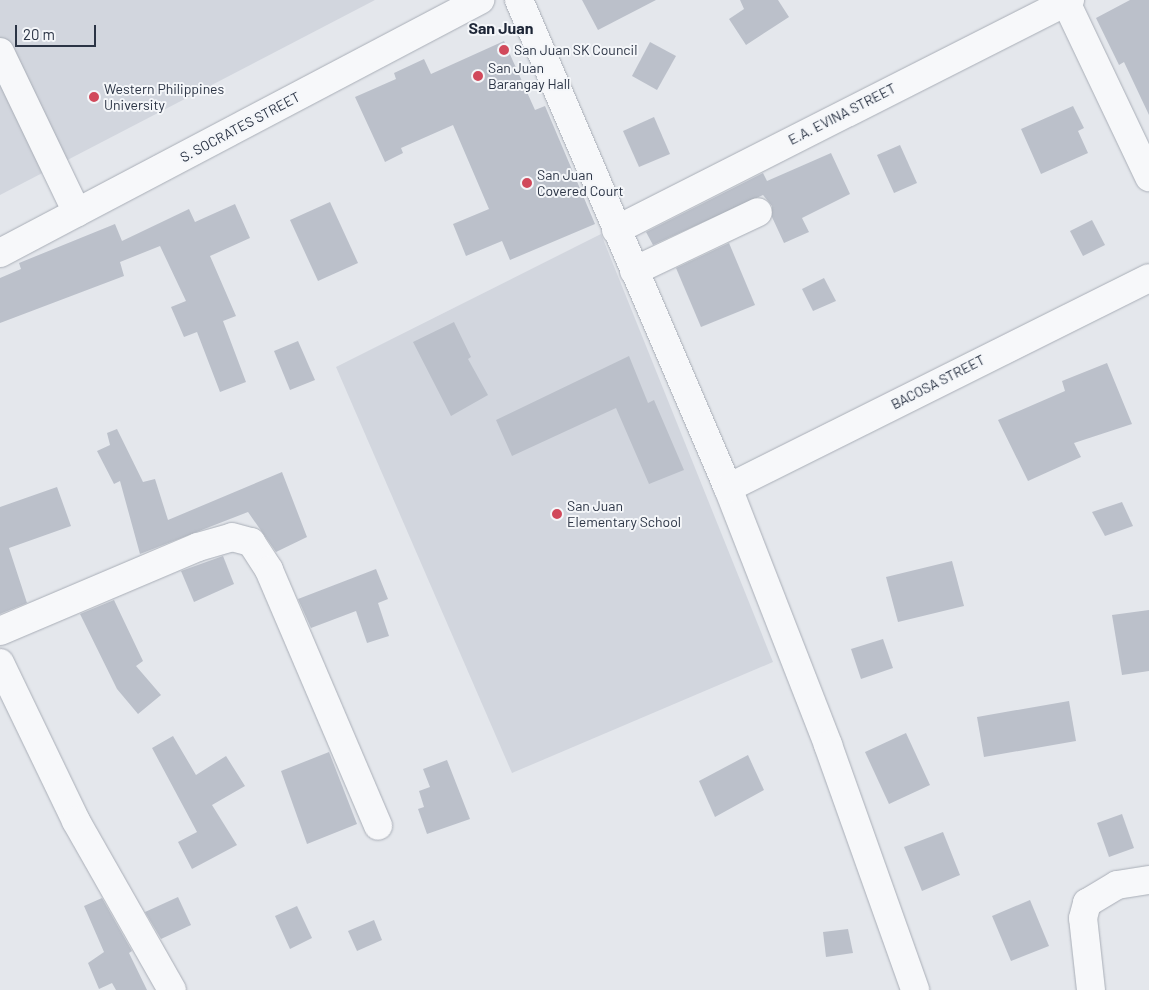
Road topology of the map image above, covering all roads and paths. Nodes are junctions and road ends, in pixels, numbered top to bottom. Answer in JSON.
{"nodes":[{"id":1,"x":480,"y":0,"type":"edge"},
{"id":2,"x":519,"y":0,"type":"edge"},
{"id":3,"x":1068,"y":1,"type":"edge"},
{"id":4,"x":0,"y":52,"type":"edge"},
{"id":5,"x":1149,"y":177,"type":"edge"},
{"id":6,"x":758,"y":212,"type":"dead end"},
{"id":7,"x":77,"y":213,"type":"junction"},
{"id":8,"x":616,"y":230,"type":"junction"},
{"id":9,"x":0,"y":253,"type":"edge"},
{"id":10,"x":634,"y":271,"type":"junction"},
{"id":11,"x":1149,"y":278,"type":"edge"},
{"id":12,"x":728,"y":488,"type":"junction"},
{"id":13,"x":0,"y":632,"type":"edge"},
{"id":14,"x":0,"y":663,"type":"edge"},
{"id":15,"x":378,"y":826,"type":"dead end"},
{"id":16,"x":1149,"y":880,"type":"edge"},
{"id":17,"x":172,"y":990,"type":"edge"},
{"id":18,"x":915,"y":990,"type":"edge"},
{"id":19,"x":1091,"y":990,"type":"edge"}],
"edges":[{"from":1,"to":7,"type":"street","name":"S. SOCRATES STREET"},
{"from":2,"to":8,"type":"street"},
{"from":3,"to":5,"type":"street"},
{"from":3,"to":8,"type":"street","name":"E.A. EVINA STREET"},
{"from":4,"to":7,"type":"street"},
{"from":6,"to":10,"type":"street"},
{"from":7,"to":9,"type":"street","name":"S. SOCRATES STREET"},
{"from":8,"to":10,"type":"street"},
{"from":10,"to":12,"type":"street"},
{"from":11,"to":12,"type":"street","name":"BACOSA STREET"},
{"from":12,"to":18,"type":"street"},
{"from":13,"to":15,"type":"street"},
{"from":14,"to":17,"type":"street"},
{"from":16,"to":19,"type":"street"}]}
